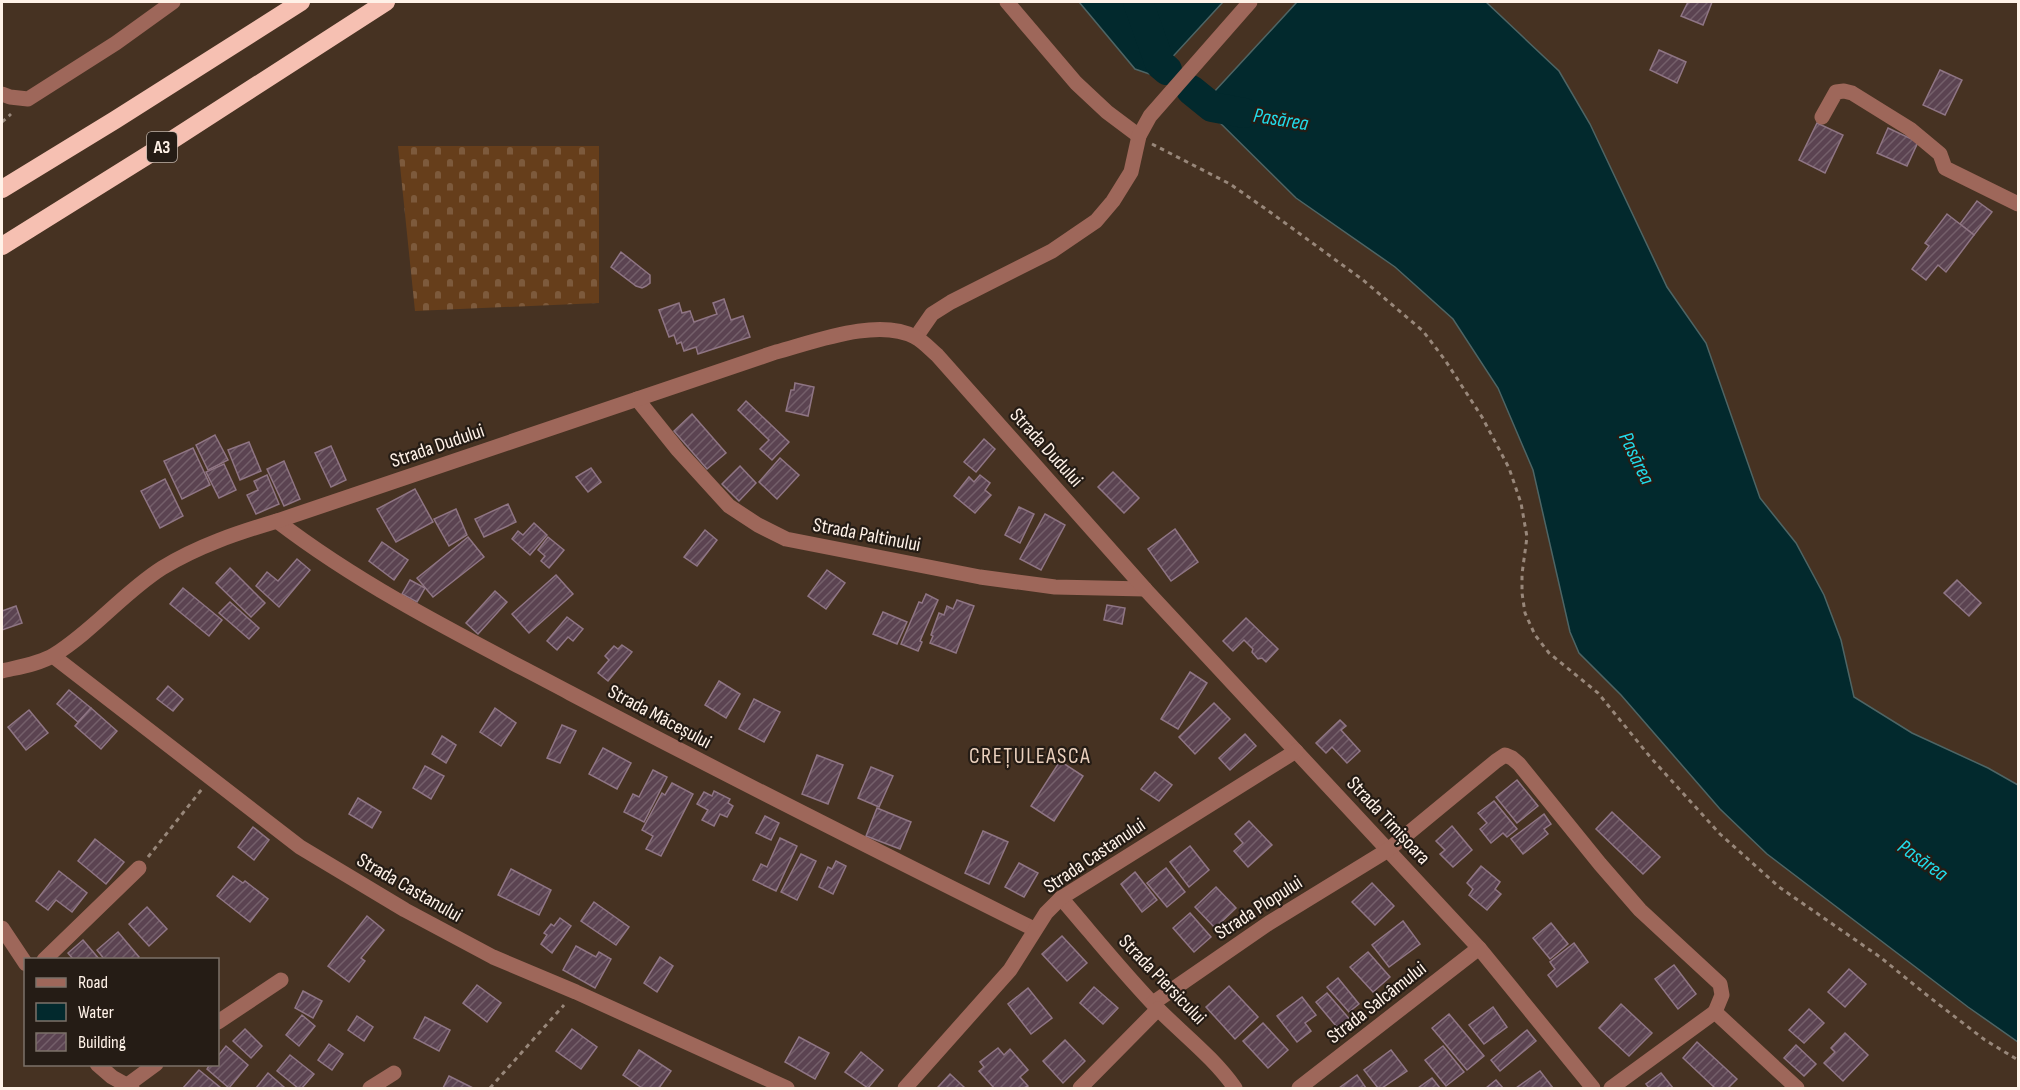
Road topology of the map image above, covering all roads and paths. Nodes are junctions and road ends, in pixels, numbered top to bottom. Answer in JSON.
{"nodes":[{"id":1,"x":174,"y":2,"type":"edge"},
{"id":2,"x":301,"y":2,"type":"edge"},
{"id":3,"x":386,"y":2,"type":"edge"},
{"id":4,"x":1007,"y":2,"type":"edge"},
{"id":5,"x":1250,"y":2,"type":"edge"},
{"id":6,"x":2,"y":94,"type":"edge"},
{"id":7,"x":1822,"y":117,"type":"dead end"},
{"id":8,"x":1139,"y":136,"type":"junction"},
{"id":9,"x":2,"y":189,"type":"edge"},
{"id":10,"x":2019,"y":204,"type":"edge"},
{"id":11,"x":2,"y":246,"type":"edge"},
{"id":12,"x":916,"y":337,"type":"junction"},
{"id":13,"x":637,"y":399,"type":"junction"},
{"id":14,"x":277,"y":521,"type":"junction"},
{"id":15,"x":1145,"y":589,"type":"junction"},
{"id":16,"x":52,"y":656,"type":"junction"},
{"id":17,"x":2,"y":671,"type":"edge"},
{"id":18,"x":1296,"y":751,"type":"junction"},
{"id":19,"x":210,"y":779,"type":"junction"},
{"id":20,"x":1388,"y":850,"type":"junction"},
{"id":21,"x":139,"y":868,"type":"joint"},
{"id":22,"x":1061,"y":898,"type":"junction"},
{"id":23,"x":2,"y":928,"type":"edge"},
{"id":24,"x":1034,"y":930,"type":"junction"},
{"id":25,"x":1479,"y":948,"type":"junction"},
{"id":26,"x":46,"y":958,"type":"edge"},
{"id":27,"x":24,"y":961,"type":"edge"},
{"id":28,"x":282,"y":980,"type":"dead end"},
{"id":29,"x":576,"y":992,"type":"junction"},
{"id":30,"x":1156,"y":1006,"type":"junction"},
{"id":31,"x":1715,"y":1012,"type":"junction"},
{"id":32,"x":219,"y":1021,"type":"edge"},
{"id":33,"x":2019,"y":1060,"type":"edge"},
{"id":34,"x":98,"y":1066,"type":"edge"},
{"id":35,"x":155,"y":1066,"type":"edge"},
{"id":36,"x":394,"y":1073,"type":"dead end"},
{"id":37,"x":129,"y":1087,"type":"edge"},
{"id":38,"x":370,"y":1089,"type":"edge"},
{"id":39,"x":490,"y":1089,"type":"edge"},
{"id":40,"x":787,"y":1089,"type":"edge"},
{"id":41,"x":905,"y":1089,"type":"edge"},
{"id":42,"x":1080,"y":1089,"type":"edge"},
{"id":43,"x":1235,"y":1089,"type":"edge"},
{"id":44,"x":1299,"y":1089,"type":"edge"},
{"id":45,"x":1593,"y":1089,"type":"edge"},
{"id":46,"x":1611,"y":1089,"type":"edge"},
{"id":47,"x":1797,"y":1089,"type":"edge"}],
"edges":[{"from":1,"to":6,"type":"street"},
{"from":2,"to":9,"type":"highway","number":"A3"},
{"from":3,"to":11,"type":"highway","number":"A3"},
{"from":4,"to":8,"type":"street"},
{"from":5,"to":8,"type":"street"},
{"from":7,"to":10,"type":"street"},
{"from":8,"to":12,"type":"street"},
{"from":8,"to":33,"type":"path"},
{"from":12,"to":13,"type":"street","name":"Strada Dudului"},
{"from":12,"to":15,"type":"street","name":"Strada Dudului"},
{"from":13,"to":14,"type":"street","name":"Strada Dudului"},
{"from":13,"to":15,"type":"street","name":"Strada Paltinului"},
{"from":14,"to":16,"type":"street","name":"Strada Dudului"},
{"from":14,"to":24,"type":"street","name":"Strada Măceșului"},
{"from":15,"to":18,"type":"street","name":"Strada Timișoara"},
{"from":16,"to":17,"type":"street","name":"Strada Dudului"},
{"from":16,"to":19,"type":"street","name":"Strada Castanului"},
{"from":18,"to":20,"type":"street","name":"Strada Timișoara"},
{"from":18,"to":22,"type":"street","name":"Strada Castanului"},
{"from":19,"to":21,"type":"path"},
{"from":19,"to":29,"type":"street","name":"Strada Castanului"},
{"from":20,"to":25,"type":"street","name":"Strada Timișoara"},
{"from":20,"to":30,"type":"street","name":"Strada Plopului"},
{"from":20,"to":31,"type":"street","name":"Strada Plopului"},
{"from":21,"to":26,"type":"street"},
{"from":22,"to":24,"type":"street","name":"Strada Castanului"},
{"from":22,"to":30,"type":"street","name":"Strada Piersicului"},
{"from":23,"to":27,"type":"street"},
{"from":24,"to":41,"type":"street","name":"Strada Castanului"},
{"from":25,"to":44,"type":"street","name":"Strada Salcâmului"},
{"from":25,"to":45,"type":"street","name":"Strada Timișoara"},
{"from":28,"to":32,"type":"street"},
{"from":29,"to":39,"type":"path"},
{"from":29,"to":40,"type":"street","name":"Strada Castanului"},
{"from":30,"to":42,"type":"street","name":"Strada Plopului"},
{"from":30,"to":43,"type":"street","name":"Strada Piersicului"},
{"from":31,"to":46,"type":"street"},
{"from":31,"to":47,"type":"street"},
{"from":34,"to":37,"type":"street"},
{"from":35,"to":37,"type":"street"},
{"from":36,"to":38,"type":"street"}]}
